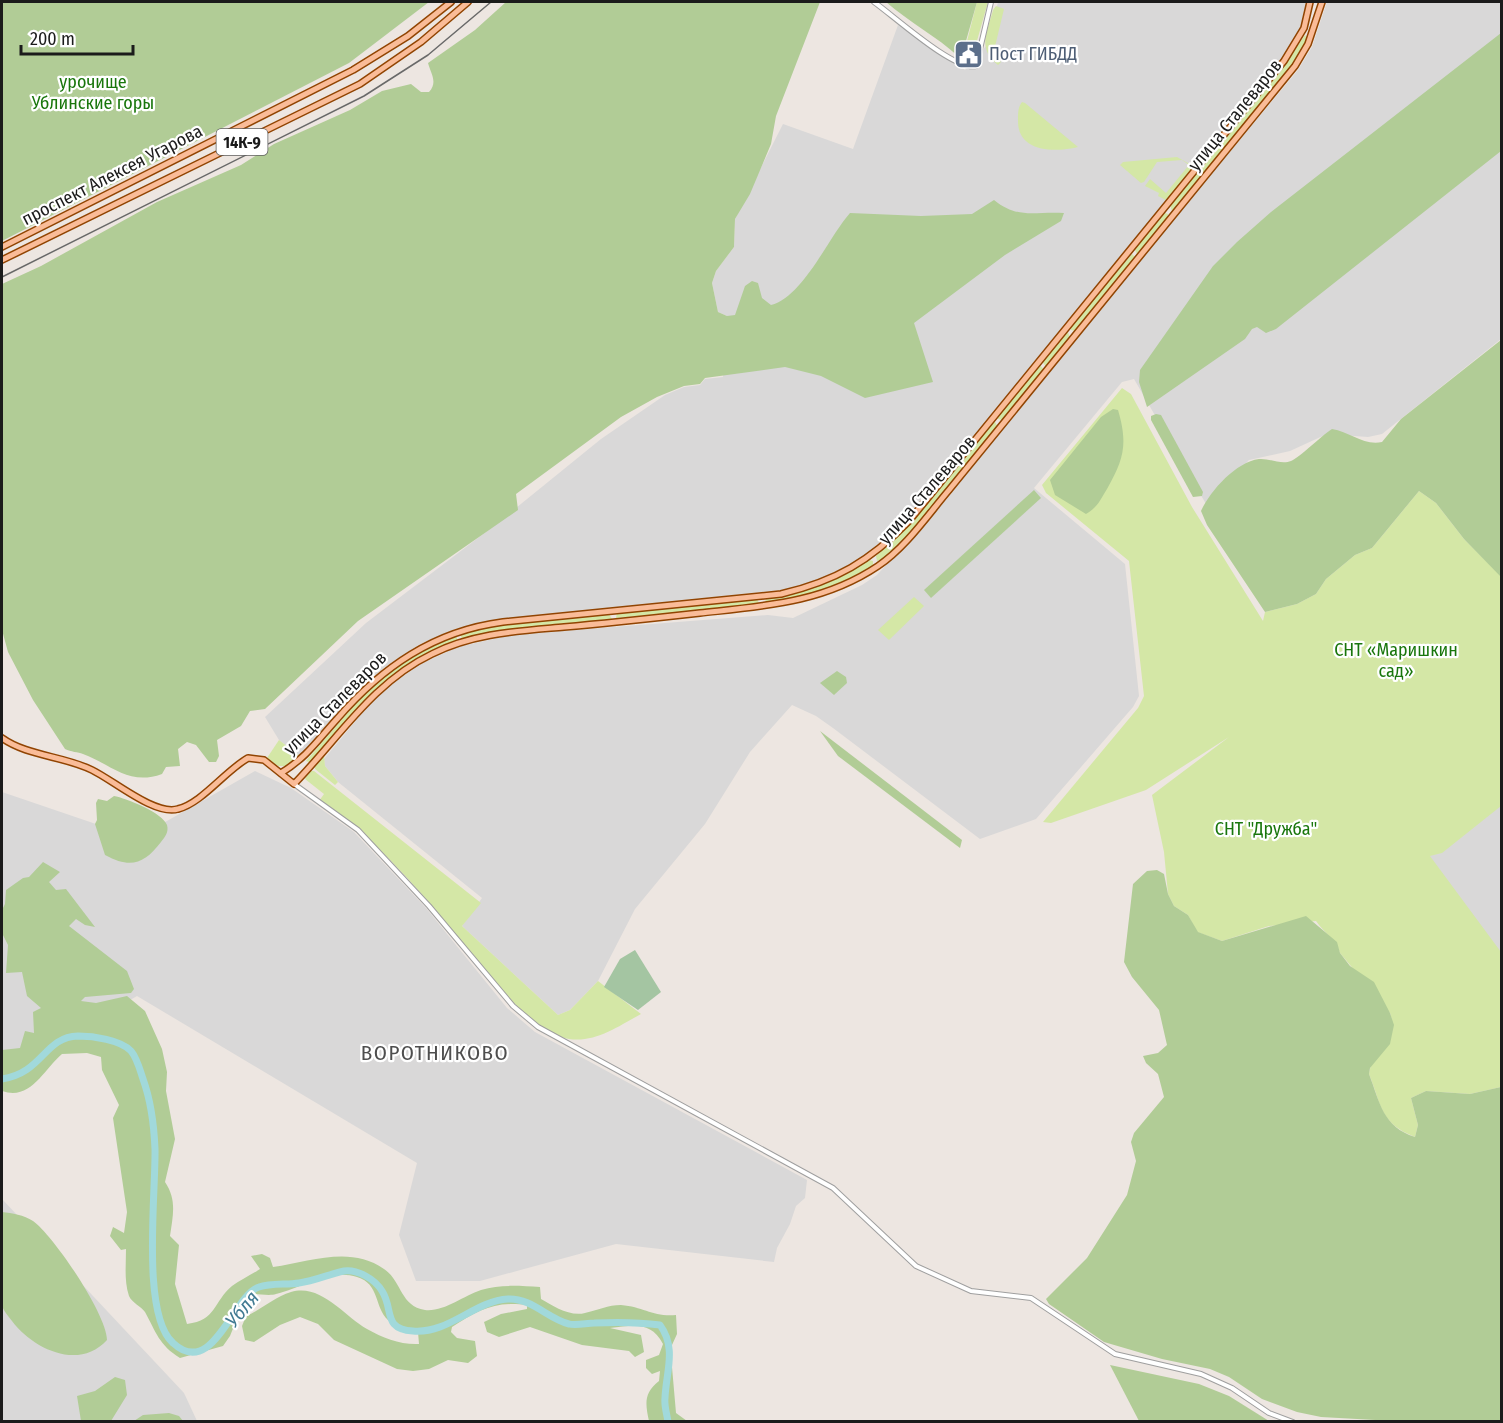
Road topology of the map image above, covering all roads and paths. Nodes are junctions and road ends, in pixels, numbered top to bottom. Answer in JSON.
{"nodes":[{"id":1,"x":451,"y":2,"type":"edge"},
{"id":2,"x":468,"y":2,"type":"edge"},
{"id":3,"x":874,"y":2,"type":"edge"},
{"id":4,"x":991,"y":2,"type":"edge"},
{"id":5,"x":1310,"y":2,"type":"edge"},
{"id":6,"x":1322,"y":2,"type":"edge"},
{"id":7,"x":1304,"y":28,"type":"junction"},
{"id":8,"x":1313,"y":32,"type":"junction"},
{"id":9,"x":1166,"y":208,"type":"junction"},
{"id":10,"x":1173,"y":215,"type":"junction"},
{"id":11,"x":2,"y":247,"type":"edge"},
{"id":12,"x":1130,"y":250,"type":"junction"},
{"id":13,"x":1139,"y":257,"type":"junction"},
{"id":14,"x":2,"y":260,"type":"edge"},
{"id":15,"x":1039,"y":363,"type":"junction"},
{"id":16,"x":1047,"y":369,"type":"junction"},
{"id":17,"x":994,"y":418,"type":"junction"},
{"id":18,"x":1002,"y":424,"type":"junction"},
{"id":19,"x":871,"y":557,"type":"junction"},
{"id":20,"x":879,"y":565,"type":"junction"},
{"id":21,"x":761,"y":597,"type":"junction"},
{"id":22,"x":763,"y":607,"type":"junction"},
{"id":23,"x":613,"y":612,"type":"junction"},
{"id":24,"x":614,"y":622,"type":"junction"},
{"id":25,"x":458,"y":631,"type":"junction"},
{"id":26,"x":460,"y":641,"type":"junction"},
{"id":27,"x":2,"y":738,"type":"edge"},
{"id":28,"x":303,"y":760,"type":"junction"},
{"id":29,"x":291,"y":767,"type":"junction"},
{"id":30,"x":311,"y":767,"type":"junction"},
{"id":31,"x":281,"y":773,"type":"junction"},
{"id":32,"x":301,"y":777,"type":"junction"},
{"id":33,"x":294,"y":784,"type":"junction"},
{"id":34,"x":1293,"y":1422,"type":"edge"}],
"edges":[{"from":1,"to":11,"type":"main road","name":"проспект Алексея Угарова"},
{"from":2,"to":14,"type":"main road","name":"проспект Алексея Угарова","number":"14К-9"},
{"from":3,"to":4,"type":"street"},
{"from":5,"to":7,"type":"main road","name":"улица Сталеваров"},
{"from":6,"to":8,"type":"main road","name":"улица Сталеваров"},
{"from":7,"to":8,"type":"main road"},
{"from":7,"to":9,"type":"main road","name":"улица Сталеваров"},
{"from":8,"to":10,"type":"main road","name":"улица Сталеваров"},
{"from":9,"to":10,"type":"main road"},
{"from":9,"to":12,"type":"main road","name":"улица Сталеваров"},
{"from":10,"to":13,"type":"main road","name":"улица Сталеваров"},
{"from":12,"to":13,"type":"main road"},
{"from":12,"to":15,"type":"main road","name":"улица Сталеваров"},
{"from":13,"to":16,"type":"main road","name":"улица Сталеваров"},
{"from":15,"to":16,"type":"main road"},
{"from":15,"to":17,"type":"main road","name":"улица Сталеваров"},
{"from":16,"to":18,"type":"main road","name":"улица Сталеваров"},
{"from":17,"to":18,"type":"main road"},
{"from":17,"to":19,"type":"main road","name":"улица Сталеваров"},
{"from":18,"to":20,"type":"main road","name":"улица Сталеваров"},
{"from":19,"to":20,"type":"main road"},
{"from":19,"to":21,"type":"main road","name":"улица Сталеваров"},
{"from":20,"to":22,"type":"main road","name":"улица Сталеваров"},
{"from":21,"to":22,"type":"main road"},
{"from":21,"to":23,"type":"main road","name":"улица Сталеваров"},
{"from":22,"to":24,"type":"main road","name":"улица Сталеваров"},
{"from":23,"to":24,"type":"main road"},
{"from":23,"to":25,"type":"main road","name":"улица Сталеваров"},
{"from":24,"to":26,"type":"main road","name":"улица Сталеваров"},
{"from":25,"to":26,"type":"main road"},
{"from":25,"to":28,"type":"main road","name":"улица Сталеваров"},
{"from":26,"to":30,"type":"main road","name":"улица Сталеваров"},
{"from":27,"to":31,"type":"main road"},
{"from":28,"to":29,"type":"main road","name":"улица Сталеваров"},
{"from":28,"to":30,"type":"main road"},
{"from":29,"to":31,"type":"main road","name":"улица Сталеваров"},
{"from":29,"to":32,"type":"main road"},
{"from":30,"to":32,"type":"main road","name":"улица Сталеваров"},
{"from":31,"to":33,"type":"main road"},
{"from":32,"to":33,"type":"main road","name":"улица Сталеваров"},
{"from":33,"to":34,"type":"street"}]}
